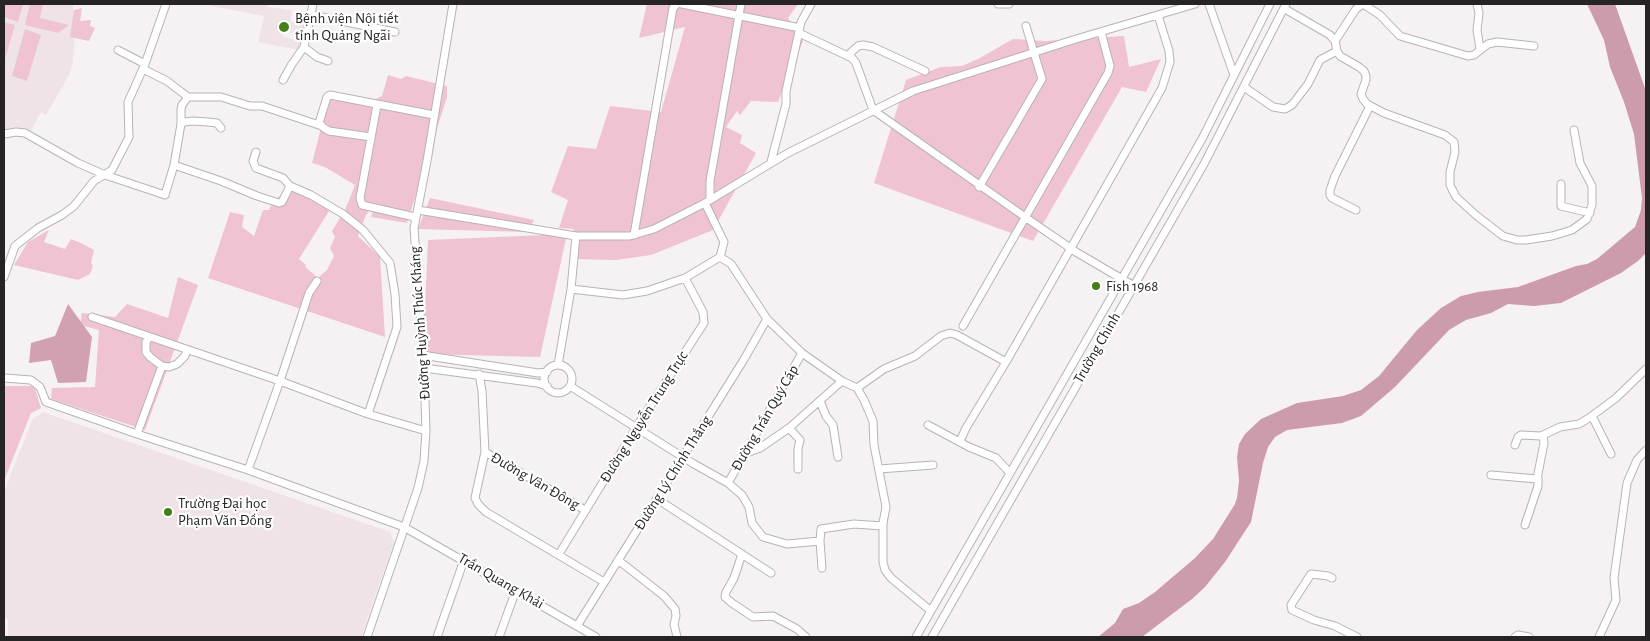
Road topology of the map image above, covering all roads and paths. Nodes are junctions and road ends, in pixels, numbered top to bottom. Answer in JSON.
{"nodes":[{"id":1,"x":166,"y":4,"type":"edge"},
{"id":2,"x":313,"y":4,"type":"edge"},
{"id":3,"x":453,"y":4,"type":"edge"},
{"id":4,"x":677,"y":4,"type":"edge"},
{"id":5,"x":682,"y":4,"type":"edge"},
{"id":6,"x":741,"y":4,"type":"edge"},
{"id":7,"x":811,"y":4,"type":"edge"},
{"id":8,"x":998,"y":4,"type":"edge"},
{"id":9,"x":1009,"y":4,"type":"edge"},
{"id":10,"x":1195,"y":4,"type":"edge"},
{"id":11,"x":1209,"y":4,"type":"edge"},
{"id":12,"x":1270,"y":4,"type":"edge"},
{"id":13,"x":1477,"y":4,"type":"edge"},
{"id":14,"x":1286,"y":6,"type":"edge"},
{"id":15,"x":738,"y":14,"type":"junction"},
{"id":16,"x":312,"y":15,"type":"junction"},
{"id":17,"x":1158,"y":15,"type":"junction"},
{"id":18,"x":1026,"y":26,"type":"dead end"},
{"id":19,"x":799,"y":30,"type":"junction"},
{"id":20,"x":395,"y":32,"type":"dead end"},
{"id":21,"x":1101,"y":32,"type":"junction"},
{"id":22,"x":1335,"y":41,"type":"junction"},
{"id":23,"x":1534,"y":46,"type":"dead end"},
{"id":24,"x":304,"y":47,"type":"junction"},
{"id":25,"x":1480,"y":49,"type":"junction"},
{"id":26,"x":118,"y":50,"type":"dead end"},
{"id":27,"x":1337,"y":51,"type":"junction"},
{"id":28,"x":1035,"y":53,"type":"junction"},
{"id":29,"x":847,"y":56,"type":"junction"},
{"id":30,"x":328,"y":60,"type":"dead end"},
{"id":31,"x":144,"y":67,"type":"junction"},
{"id":32,"x":925,"y":71,"type":"dead end"},
{"id":33,"x":1234,"y":76,"type":"junction"},
{"id":34,"x":283,"y":80,"type":"dead end"},
{"id":35,"x":1244,"y":87,"type":"junction"},
{"id":36,"x":188,"y":97,"type":"junction"},
{"id":37,"x":377,"y":105,"type":"junction"},
{"id":38,"x":1370,"y":106,"type":"junction"},
{"id":39,"x":873,"y":110,"type":"junction"},
{"id":40,"x":434,"y":115,"type":"junction"},
{"id":41,"x":182,"y":124,"type":"junction"},
{"id":42,"x":322,"y":126,"type":"junction"},
{"id":43,"x":221,"y":128,"type":"dead end"},
{"id":44,"x":1574,"y":130,"type":"dead end"},
{"id":45,"x":4,"y":134,"type":"edge"},
{"id":46,"x":371,"y":137,"type":"junction"},
{"id":47,"x":256,"y":152,"type":"dead end"},
{"id":48,"x":771,"y":162,"type":"junction"},
{"id":49,"x":174,"y":166,"type":"junction"},
{"id":50,"x":105,"y":175,"type":"junction"},
{"id":51,"x":1561,"y":184,"type":"dead end"},
{"id":52,"x":290,"y":186,"type":"junction"},
{"id":53,"x":979,"y":187,"type":"junction"},
{"id":54,"x":708,"y":201,"type":"junction"},
{"id":55,"x":1356,"y":210,"type":"dead end"},
{"id":56,"x":1590,"y":212,"type":"junction"},
{"id":57,"x":417,"y":214,"type":"junction"},
{"id":58,"x":1025,"y":217,"type":"junction"},
{"id":59,"x":634,"y":235,"type":"junction"},
{"id":60,"x":576,"y":236,"type":"junction"},
{"id":61,"x":1070,"y":248,"type":"junction"},
{"id":62,"x":720,"y":257,"type":"junction"},
{"id":63,"x":4,"y":277,"type":"edge"},
{"id":64,"x":685,"y":278,"type":"junction"},
{"id":65,"x":1122,"y":280,"type":"junction"},
{"id":66,"x":317,"y":281,"type":"dead end"},
{"id":67,"x":1134,"y":286,"type":"junction"},
{"id":68,"x":571,"y":289,"type":"junction"},
{"id":69,"x":92,"y":317,"type":"dead end"},
{"id":70,"x":766,"y":319,"type":"junction"},
{"id":71,"x":962,"y":326,"type":"dead end"},
{"id":72,"x":149,"y":337,"type":"junction"},
{"id":73,"x":187,"y":350,"type":"junction"},
{"id":74,"x":802,"y":353,"type":"junction"},
{"id":75,"x":422,"y":355,"type":"junction"},
{"id":76,"x":1006,"y":362,"type":"junction"},
{"id":77,"x":558,"y":365,"type":"junction"},
{"id":78,"x":162,"y":366,"type":"junction"},
{"id":79,"x":424,"y":368,"type":"junction"},
{"id":80,"x":1646,"y":369,"type":"edge"},
{"id":81,"x":547,"y":372,"type":"junction"},
{"id":82,"x":479,"y":374,"type":"junction"},
{"id":83,"x":4,"y":378,"type":"edge"},
{"id":84,"x":280,"y":381,"type":"junction"},
{"id":85,"x":842,"y":381,"type":"junction"},
{"id":86,"x":547,"y":386,"type":"junction"},
{"id":87,"x":570,"y":386,"type":"junction"},
{"id":88,"x":857,"y":388,"type":"junction"},
{"id":89,"x":820,"y":401,"type":"junction"},
{"id":90,"x":368,"y":414,"type":"junction"},
{"id":91,"x":1592,"y":416,"type":"junction"},
{"id":92,"x":928,"y":425,"type":"dead end"},
{"id":93,"x":636,"y":428,"type":"junction"},
{"id":94,"x":789,"y":428,"type":"junction"},
{"id":95,"x":426,"y":432,"type":"junction"},
{"id":96,"x":137,"y":434,"type":"junction"},
{"id":97,"x":1543,"y":435,"type":"junction"},
{"id":98,"x":960,"y":441,"type":"junction"},
{"id":99,"x":1514,"y":445,"type":"dead end"},
{"id":100,"x":1646,"y":450,"type":"edge"},
{"id":101,"x":486,"y":452,"type":"junction"},
{"id":102,"x":744,"y":454,"type":"junction"},
{"id":103,"x":1611,"y":454,"type":"dead end"},
{"id":104,"x":683,"y":457,"type":"junction"},
{"id":105,"x":838,"y":457,"type":"dead end"},
{"id":106,"x":933,"y":465,"type":"dead end"},
{"id":107,"x":798,"y":469,"type":"dead end"},
{"id":108,"x":879,"y":469,"type":"junction"},
{"id":109,"x":248,"y":470,"type":"junction"},
{"id":110,"x":1011,"y":471,"type":"junction"},
{"id":111,"x":1024,"y":475,"type":"junction"},
{"id":112,"x":1491,"y":475,"type":"dead end"},
{"id":113,"x":1538,"y":478,"type":"junction"},
{"id":114,"x":728,"y":482,"type":"junction"},
{"id":115,"x":657,"y":499,"type":"junction"},
{"id":116,"x":585,"y":510,"type":"junction"},
{"id":117,"x":1525,"y":525,"type":"dead end"},
{"id":118,"x":404,"y":526,"type":"junction"},
{"id":119,"x":883,"y":526,"type":"junction"},
{"id":120,"x":820,"y":541,"type":"junction"},
{"id":121,"x":559,"y":554,"type":"junction"},
{"id":122,"x":742,"y":554,"type":"junction"},
{"id":123,"x":464,"y":560,"type":"junction"},
{"id":124,"x":618,"y":560,"type":"junction"},
{"id":125,"x":822,"y":568,"type":"dead end"},
{"id":126,"x":770,"y":573,"type":"dead end"},
{"id":127,"x":1332,"y":578,"type":"dead end"},
{"id":128,"x":604,"y":582,"type":"junction"},
{"id":129,"x":516,"y":590,"type":"junction"},
{"id":130,"x":931,"y":611,"type":"junction"},
{"id":131,"x":577,"y":626,"type":"junction"},
{"id":132,"x":367,"y":637,"type":"edge"},
{"id":133,"x":437,"y":637,"type":"edge"},
{"id":134,"x":500,"y":637,"type":"edge"},
{"id":135,"x":596,"y":637,"type":"edge"},
{"id":136,"x":678,"y":637,"type":"edge"},
{"id":137,"x":806,"y":637,"type":"edge"},
{"id":138,"x":916,"y":637,"type":"edge"},
{"id":139,"x":932,"y":637,"type":"edge"},
{"id":140,"x":1357,"y":637,"type":"edge"},
{"id":141,"x":1515,"y":637,"type":"edge"},
{"id":142,"x":1528,"y":637,"type":"edge"},
{"id":143,"x":1599,"y":637,"type":"edge"}],
"edges":[{"from":1,"to":31,"type":"street"},
{"from":2,"to":16,"type":"street"},
{"from":3,"to":40,"type":"street","name":"Đường Huỳnh Thúc Kháng"},
{"from":4,"to":59,"type":"street"},
{"from":5,"to":15,"type":"street"},
{"from":6,"to":15,"type":"street"},
{"from":7,"to":19,"type":"street"},
{"from":8,"to":9,"type":"street"},
{"from":10,"to":17,"type":"street"},
{"from":11,"to":33,"type":"street"},
{"from":12,"to":33,"type":"street","name":"Trường Chinh"},
{"from":13,"to":25,"type":"street"},
{"from":14,"to":22,"type":"street"},
{"from":14,"to":35,"type":"street","name":"Trường Chinh"},
{"from":15,"to":19,"type":"street"},
{"from":15,"to":54,"type":"street"},
{"from":16,"to":20,"type":"street"},
{"from":16,"to":24,"type":"street"},
{"from":17,"to":21,"type":"street"},
{"from":17,"to":61,"type":"street"},
{"from":18,"to":28,"type":"street"},
{"from":19,"to":29,"type":"street"},
{"from":19,"to":48,"type":"street"},
{"from":21,"to":28,"type":"street"},
{"from":21,"to":58,"type":"street"},
{"from":22,"to":25,"type":"street"},
{"from":22,"to":27,"type":"street"},
{"from":23,"to":25,"type":"street"},
{"from":24,"to":30,"type":"street"},
{"from":24,"to":34,"type":"street"},
{"from":26,"to":31,"type":"street"},
{"from":27,"to":35,"type":"street"},
{"from":27,"to":38,"type":"street"},
{"from":28,"to":39,"type":"street"},
{"from":28,"to":53,"type":"street"},
{"from":29,"to":32,"type":"street"},
{"from":29,"to":39,"type":"street"},
{"from":31,"to":36,"type":"street"},
{"from":31,"to":50,"type":"street"},
{"from":33,"to":65,"type":"street","name":"Trường Chinh"},
{"from":35,"to":67,"type":"street","name":"Trường Chinh"},
{"from":36,"to":41,"type":"street"},
{"from":36,"to":42,"type":"street"},
{"from":37,"to":40,"type":"street"},
{"from":37,"to":42,"type":"street"},
{"from":37,"to":46,"type":"street"},
{"from":38,"to":55,"type":"street"},
{"from":38,"to":56,"type":"street"},
{"from":39,"to":48,"type":"street"},
{"from":39,"to":53,"type":"street"},
{"from":40,"to":57,"type":"street","name":"Đường Huỳnh Thúc Kháng"},
{"from":41,"to":43,"type":"street"},
{"from":41,"to":49,"type":"street"},
{"from":42,"to":46,"type":"street"},
{"from":44,"to":56,"type":"street"},
{"from":45,"to":50,"type":"street"},
{"from":46,"to":57,"type":"street"},
{"from":47,"to":52,"type":"street"},
{"from":48,"to":54,"type":"street"},
{"from":49,"to":50,"type":"street"},
{"from":49,"to":52,"type":"street"},
{"from":50,"to":63,"type":"street"},
{"from":51,"to":56,"type":"street"},
{"from":52,"to":90,"type":"street"},
{"from":53,"to":58,"type":"street"},
{"from":54,"to":59,"type":"street"},
{"from":54,"to":62,"type":"street"},
{"from":57,"to":60,"type":"street"},
{"from":57,"to":75,"type":"street","name":"Đường Huỳnh Thúc Kháng"},
{"from":58,"to":61,"type":"street"},
{"from":58,"to":71,"type":"street"},
{"from":59,"to":60,"type":"street"},
{"from":60,"to":68,"type":"street"},
{"from":61,"to":65,"type":"street"},
{"from":61,"to":76,"type":"street"},
{"from":62,"to":64,"type":"street"},
{"from":62,"to":70,"type":"street"},
{"from":64,"to":68,"type":"street"},
{"from":64,"to":93,"type":"street","name":"Đường Nguyễn Trung Trực"},
{"from":65,"to":67,"type":"street"},
{"from":65,"to":110,"type":"street","name":"Trường Chinh"},
{"from":66,"to":84,"type":"street"},
{"from":67,"to":111,"type":"street","name":"Trường Chinh"},
{"from":68,"to":77,"type":"street"},
{"from":69,"to":72,"type":"street"},
{"from":70,"to":74,"type":"street"},
{"from":70,"to":104,"type":"street","name":"Đường Lý Chính Thắng"},
{"from":72,"to":73,"type":"street"},
{"from":72,"to":78,"type":"street"},
{"from":73,"to":78,"type":"street"},
{"from":73,"to":84,"type":"street"},
{"from":74,"to":85,"type":"street"},
{"from":74,"to":102,"type":"street","name":"Đường Trần Quý Cáp"},
{"from":75,"to":79,"type":"street","name":"Đường Huỳnh Thúc Kháng"},
{"from":75,"to":81,"type":"street"},
{"from":76,"to":88,"type":"street"},
{"from":76,"to":98,"type":"street"},
{"from":77,"to":81,"type":"street"},
{"from":77,"to":87,"type":"street"},
{"from":78,"to":96,"type":"street"},
{"from":79,"to":82,"type":"street"},
{"from":79,"to":95,"type":"street","name":"Đường Huỳnh Thúc Kháng"},
{"from":80,"to":91,"type":"street"},
{"from":81,"to":86,"type":"street"},
{"from":82,"to":86,"type":"street"},
{"from":82,"to":101,"type":"street"},
{"from":83,"to":96,"type":"street","name":"Trần Quang Khải"},
{"from":84,"to":90,"type":"street"},
{"from":84,"to":109,"type":"street"},
{"from":85,"to":88,"type":"street"},
{"from":85,"to":89,"type":"street"},
{"from":86,"to":87,"type":"street"},
{"from":87,"to":93,"type":"street"},
{"from":88,"to":108,"type":"street"},
{"from":89,"to":94,"type":"street"},
{"from":89,"to":105,"type":"street"},
{"from":90,"to":95,"type":"street"},
{"from":91,"to":97,"type":"street"},
{"from":91,"to":103,"type":"street"},
{"from":92,"to":98,"type":"street"},
{"from":93,"to":104,"type":"street"},
{"from":93,"to":116,"type":"street","name":"Đường Nguyễn Trung Trực"},
{"from":94,"to":102,"type":"street"},
{"from":94,"to":107,"type":"street"},
{"from":95,"to":118,"type":"street","name":"Đường Huỳnh Thúc Kháng"},
{"from":96,"to":109,"type":"street","name":"Trần Quang Khải"},
{"from":97,"to":99,"type":"street"},
{"from":97,"to":113,"type":"street"},
{"from":98,"to":110,"type":"street"},
{"from":100,"to":143,"type":"street"},
{"from":101,"to":116,"type":"street","name":"Đường Vân Đông"},
{"from":101,"to":121,"type":"street"},
{"from":102,"to":114,"type":"street","name":"Đường Trần Quý Cáp"},
{"from":104,"to":114,"type":"street"},
{"from":104,"to":115,"type":"street","name":"Đường Lý Chính Thắng"},
{"from":106,"to":108,"type":"street"},
{"from":108,"to":119,"type":"street"},
{"from":109,"to":118,"type":"street","name":"Trần Quang Khải"},
{"from":110,"to":111,"type":"street"},
{"from":110,"to":130,"type":"street","name":"Trường Chinh"},
{"from":111,"to":139,"type":"street","name":"Trường Chinh"},
{"from":112,"to":113,"type":"street"},
{"from":113,"to":117,"type":"street"},
{"from":114,"to":120,"type":"street"},
{"from":115,"to":122,"type":"street"},
{"from":115,"to":124,"type":"street","name":"Đường Lý Chính Thắng"},
{"from":116,"to":121,"type":"street","name":"Đường Nguyễn Trung Trực"},
{"from":118,"to":123,"type":"street","name":"Trần Quang Khải"},
{"from":118,"to":132,"type":"street","name":"Đường Huỳnh Thúc Kháng"},
{"from":119,"to":120,"type":"street"},
{"from":119,"to":130,"type":"street"},
{"from":120,"to":125,"type":"street"},
{"from":121,"to":128,"type":"street"},
{"from":122,"to":126,"type":"street"},
{"from":122,"to":137,"type":"street"},
{"from":123,"to":129,"type":"street","name":"Trần Quang Khải"},
{"from":123,"to":133,"type":"street"},
{"from":124,"to":128,"type":"street","name":"Đường Lý Chính Thắng"},
{"from":124,"to":136,"type":"street"},
{"from":127,"to":140,"type":"street"},
{"from":128,"to":131,"type":"street","name":"Đường Lý Chính Thắng"},
{"from":129,"to":131,"type":"street","name":"Trần Quang Khải"},
{"from":129,"to":134,"type":"street"},
{"from":130,"to":138,"type":"street","name":"Trường Chinh"},
{"from":131,"to":135,"type":"street","name":"Trần Quang Khải"},
{"from":141,"to":142,"type":"street"}]}
